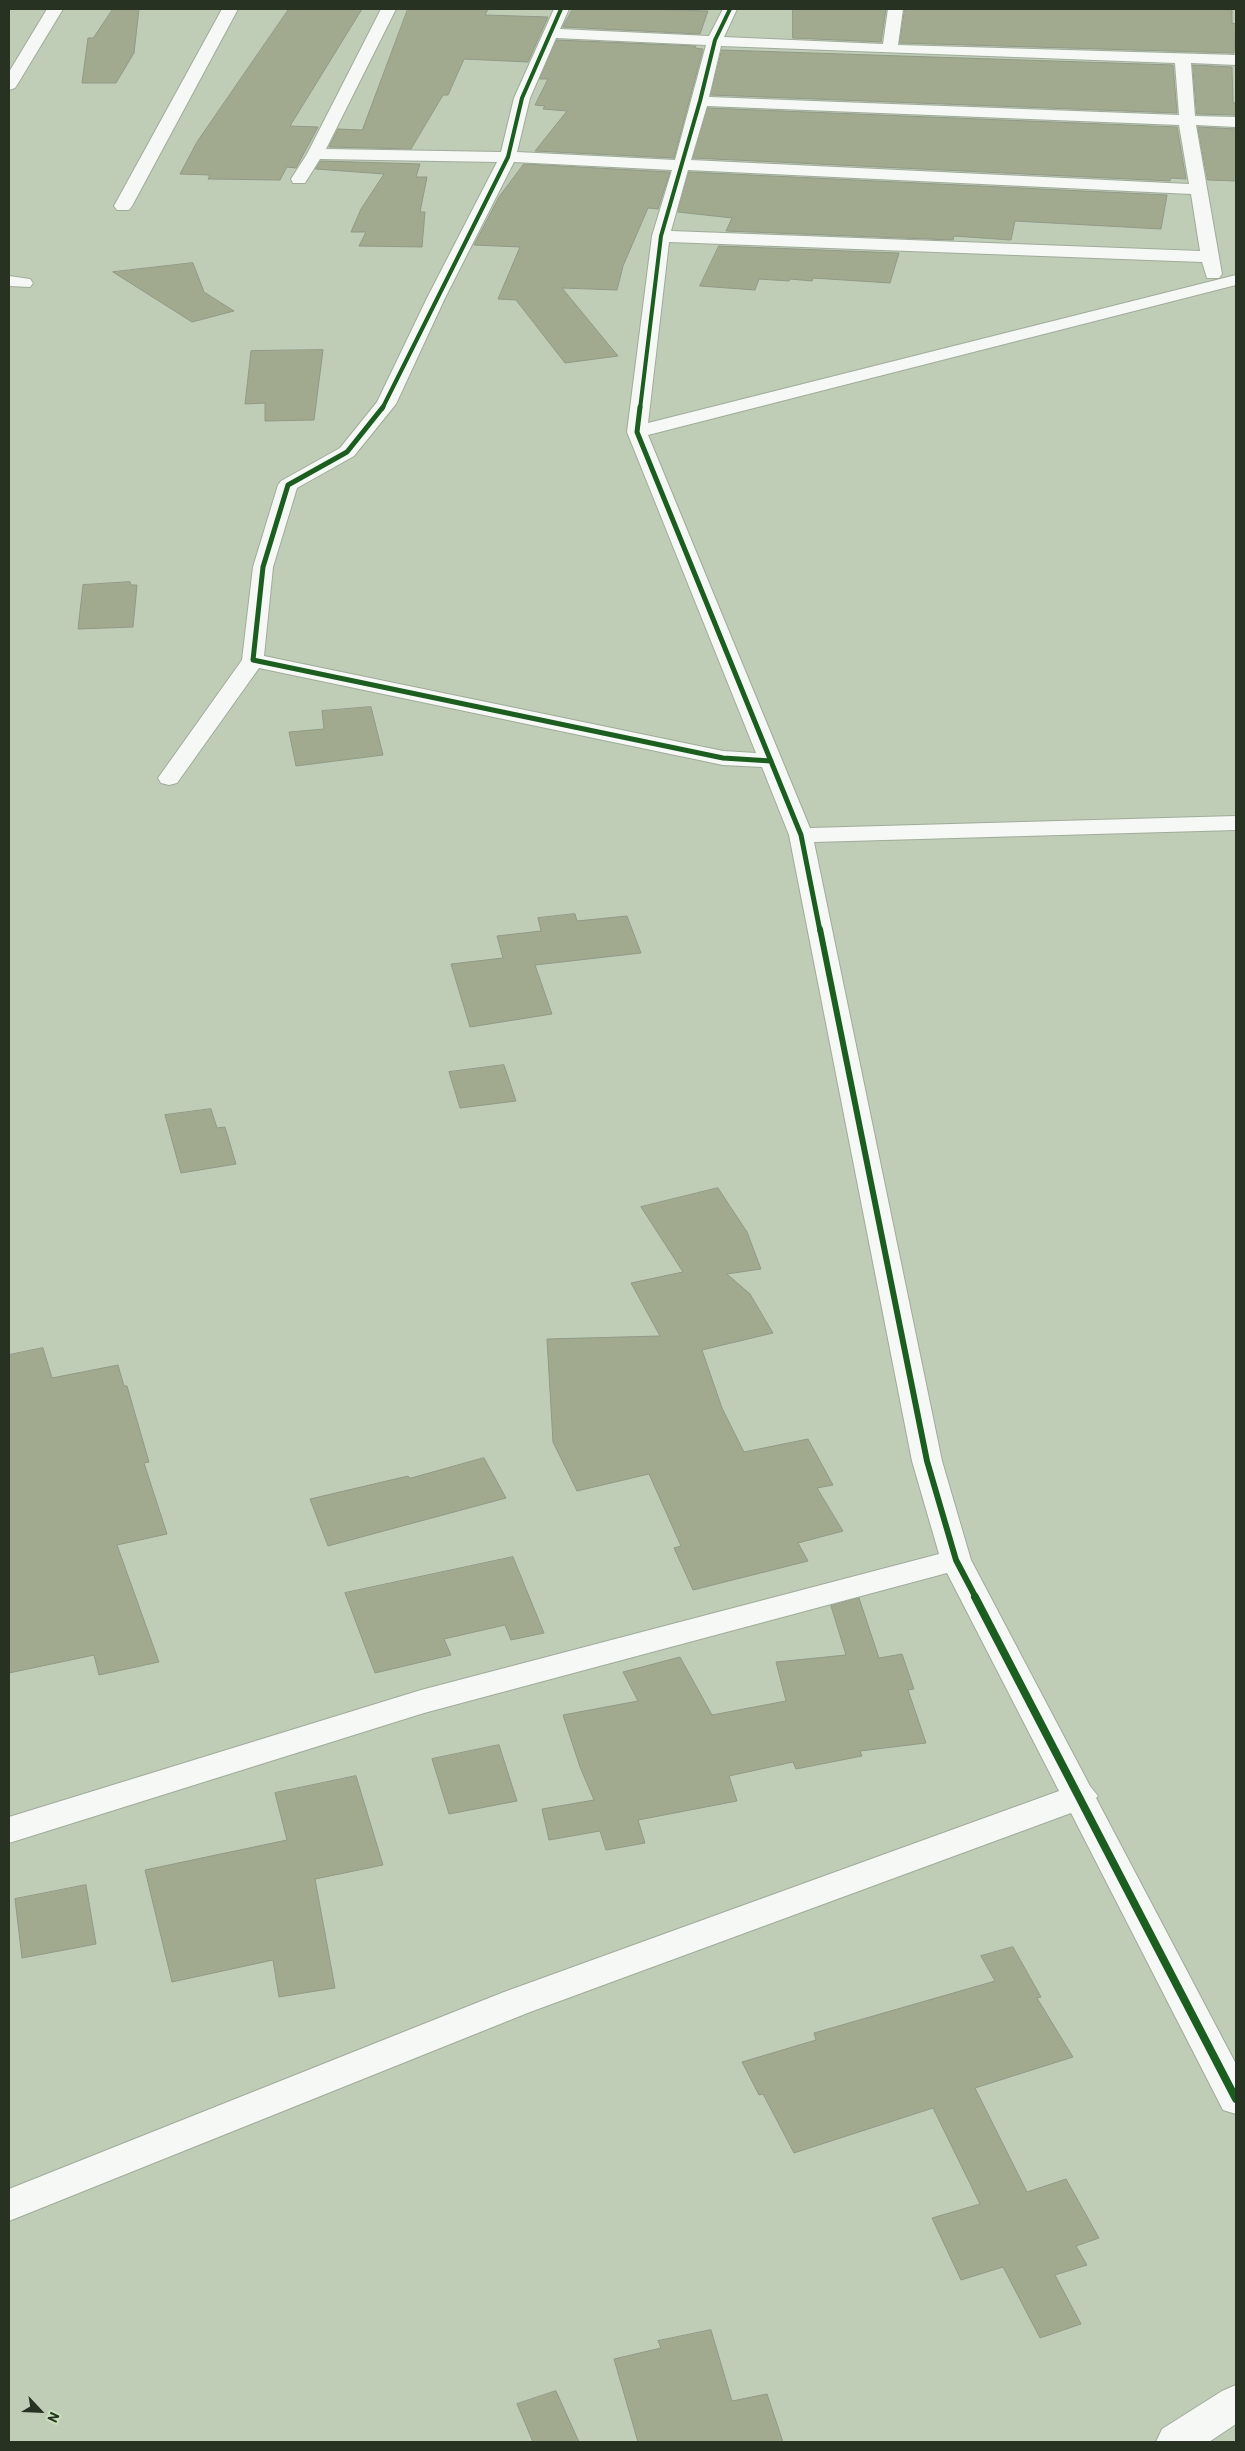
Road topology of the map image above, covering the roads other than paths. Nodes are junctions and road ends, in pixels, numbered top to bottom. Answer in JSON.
{"nodes":[{"id":1,"x":55,"y":9,"type":"edge"},
{"id":2,"x":230,"y":9,"type":"edge"},
{"id":3,"x":388,"y":9,"type":"edge"},
{"id":4,"x":561,"y":9,"type":"edge"},
{"id":5,"x":730,"y":9,"type":"edge"},
{"id":6,"x":896,"y":9,"type":"edge"},
{"id":7,"x":550,"y":33,"type":"junction"},
{"id":8,"x":715,"y":40,"type":"junction"},
{"id":9,"x":890,"y":49,"type":"junction"},
{"id":10,"x":1183,"y":58,"type":"junction"},
{"id":11,"x":1236,"y":60,"type":"edge"},
{"id":12,"x":9,"y":85,"type":"edge"},
{"id":13,"x":700,"y":101,"type":"junction"},
{"id":14,"x":1187,"y":120,"type":"junction"},
{"id":15,"x":1236,"y":122,"type":"edge"},
{"id":16,"x":315,"y":154,"type":"junction"},
{"id":17,"x":508,"y":157,"type":"junction"},
{"id":18,"x":681,"y":165,"type":"junction"},
{"id":19,"x":299,"y":180,"type":"dead end"},
{"id":20,"x":1198,"y":189,"type":"junction"},
{"id":21,"x":123,"y":206,"type":"dead end"},
{"id":22,"x":661,"y":236,"type":"junction"},
{"id":23,"x":1209,"y":257,"type":"junction"},
{"id":24,"x":1236,"y":280,"type":"edge"},
{"id":25,"x":1216,"y":287,"type":"junction"},
{"id":26,"x":637,"y":432,"type":"junction"},
{"id":27,"x":253,"y":660,"type":"junction"},
{"id":28,"x":771,"y":761,"type":"junction"},
{"id":29,"x":169,"y":778,"type":"dead end"},
{"id":30,"x":1236,"y":823,"type":"edge"},
{"id":31,"x":800,"y":835,"type":"junction"},
{"id":32,"x":956,"y":1560,"type":"junction"},
{"id":33,"x":1081,"y":1796,"type":"junction"},
{"id":34,"x":9,"y":1830,"type":"edge"},
{"id":35,"x":1236,"y":2099,"type":"edge"},
{"id":36,"x":9,"y":2205,"type":"edge"},
{"id":37,"x":1236,"y":2403,"type":"edge"},
{"id":38,"x":1176,"y":2442,"type":"edge"}],
"edges":[{"from":1,"to":12,"type":"street"},
{"from":2,"to":21,"type":"street"},
{"from":3,"to":16,"type":"street"},
{"from":4,"to":7,"type":"street"},
{"from":5,"to":8,"type":"street"},
{"from":6,"to":9,"type":"street"},
{"from":7,"to":8,"type":"street"},
{"from":7,"to":17,"type":"street"},
{"from":8,"to":9,"type":"street"},
{"from":8,"to":13,"type":"street"},
{"from":9,"to":10,"type":"street"},
{"from":10,"to":11,"type":"street"},
{"from":10,"to":14,"type":"street"},
{"from":13,"to":14,"type":"street"},
{"from":13,"to":18,"type":"street"},
{"from":14,"to":15,"type":"street"},
{"from":14,"to":20,"type":"street"},
{"from":16,"to":17,"type":"street"},
{"from":16,"to":19,"type":"street"},
{"from":17,"to":18,"type":"street"},
{"from":17,"to":27,"type":"street"},
{"from":18,"to":20,"type":"street"},
{"from":18,"to":22,"type":"street"},
{"from":20,"to":23,"type":"street"},
{"from":22,"to":23,"type":"street"},
{"from":22,"to":26,"type":"street"},
{"from":23,"to":25,"type":"street"},
{"from":24,"to":25,"type":"street"},
{"from":25,"to":26,"type":"street"},
{"from":26,"to":28,"type":"street"},
{"from":27,"to":28,"type":"street"},
{"from":27,"to":29,"type":"street"},
{"from":28,"to":31,"type":"street"},
{"from":30,"to":31,"type":"street"},
{"from":31,"to":32,"type":"street"},
{"from":32,"to":33,"type":"street"},
{"from":32,"to":34,"type":"street"},
{"from":33,"to":35,"type":"street"},
{"from":33,"to":36,"type":"street"},
{"from":37,"to":38,"type":"street"}]}
